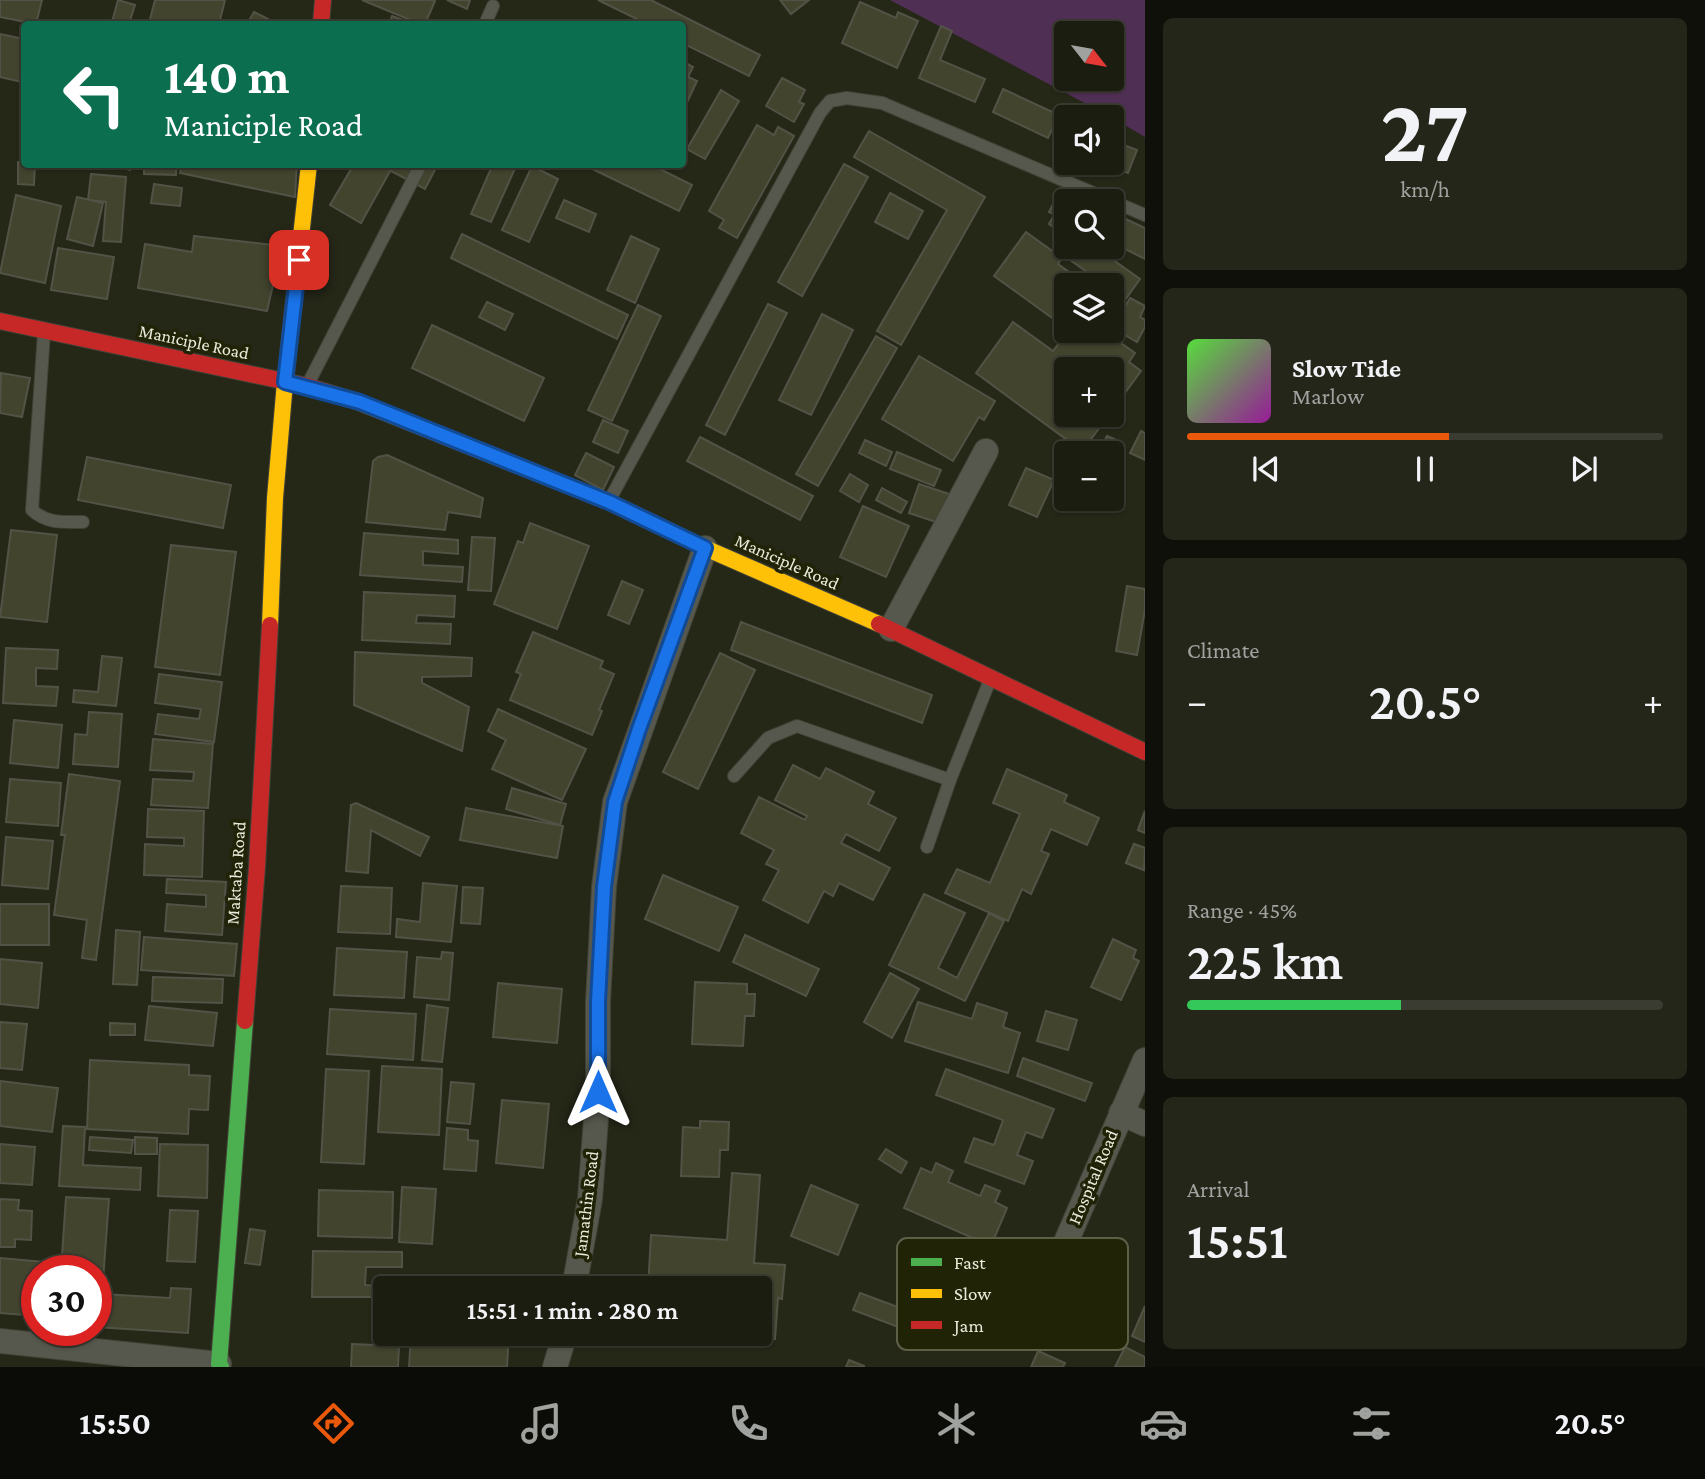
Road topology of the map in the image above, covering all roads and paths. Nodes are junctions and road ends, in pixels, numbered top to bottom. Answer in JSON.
{"nodes":[{"id":1,"x":323,"y":0,"type":"edge"},
{"id":2,"x":494,"y":6,"type":"dead end"},
{"id":3,"x":321,"y":21,"type":"edge"},
{"id":4,"x":486,"y":21,"type":"edge"},
{"id":5,"x":309,"y":168,"type":"edge"},
{"id":6,"x":419,"y":168,"type":"edge"},
{"id":7,"x":1145,"y":215,"type":"edge"},
{"id":8,"x":0,"y":321,"type":"edge"},
{"id":9,"x":44,"y":330,"type":"junction"},
{"id":10,"x":285,"y":382,"type":"junction"},
{"id":11,"x":307,"y":386,"type":"junction"},
{"id":12,"x":986,"y":452,"type":"dead end"},
{"id":13,"x":609,"y":502,"type":"junction"},
{"id":14,"x":83,"y":522,"type":"dead end"},
{"id":15,"x":705,"y":548,"type":"junction"},
{"id":16,"x":891,"y":629,"type":"junction"},
{"id":17,"x":992,"y":677,"type":"junction"},
{"id":18,"x":1145,"y":752,"type":"edge"},
{"id":19,"x":734,"y":776,"type":"dead end"},
{"id":20,"x":950,"y":780,"type":"junction"},
{"id":21,"x":927,"y":847,"type":"dead end"},
{"id":22,"x":1145,"y":1060,"type":"edge"},
{"id":23,"x":1121,"y":1113,"type":"junction"},
{"id":24,"x":1145,"y":1124,"type":"edge"},
{"id":25,"x":1067,"y":1238,"type":"edge"},
{"id":26,"x":577,"y":1276,"type":"edge"},
{"id":27,"x":0,"y":1341,"type":"edge"},
{"id":28,"x":561,"y":1346,"type":"edge"},
{"id":29,"x":220,"y":1365,"type":"edge"},
{"id":30,"x":555,"y":1367,"type":"edge"}],
"edges":[{"from":1,"to":3,"type":"street"},
{"from":2,"to":4,"type":"lane"},
{"from":5,"to":10,"type":"street","name":"Maktaba Road"},
{"from":6,"to":11,"type":"lane"},
{"from":7,"to":13,"type":"lane"},
{"from":8,"to":9,"type":"street","name":"Maniciple Road"},
{"from":9,"to":10,"type":"street","name":"Maniciple Road"},
{"from":9,"to":14,"type":"lane"},
{"from":10,"to":11,"type":"street","name":"Maniciple Road"},
{"from":10,"to":29,"type":"street","name":"Maktaba Road"},
{"from":11,"to":13,"type":"street","name":"Maniciple Road"},
{"from":12,"to":16,"type":"street"},
{"from":13,"to":15,"type":"street","name":"Maniciple Road"},
{"from":15,"to":16,"type":"street","name":"Maniciple Road"},
{"from":15,"to":26,"type":"street","name":"Jamathin Road"},
{"from":16,"to":17,"type":"street","name":"Maniciple Road"},
{"from":17,"to":18,"type":"street","name":"Maniciple Road"},
{"from":17,"to":20,"type":"lane"},
{"from":19,"to":20,"type":"lane"},
{"from":20,"to":21,"type":"lane"},
{"from":22,"to":23,"type":"street","name":"Hospital Road"},
{"from":23,"to":24,"type":"street"},
{"from":23,"to":25,"type":"street","name":"Hospital Road"},
{"from":27,"to":29,"type":"street"},
{"from":28,"to":30,"type":"street"}]}
